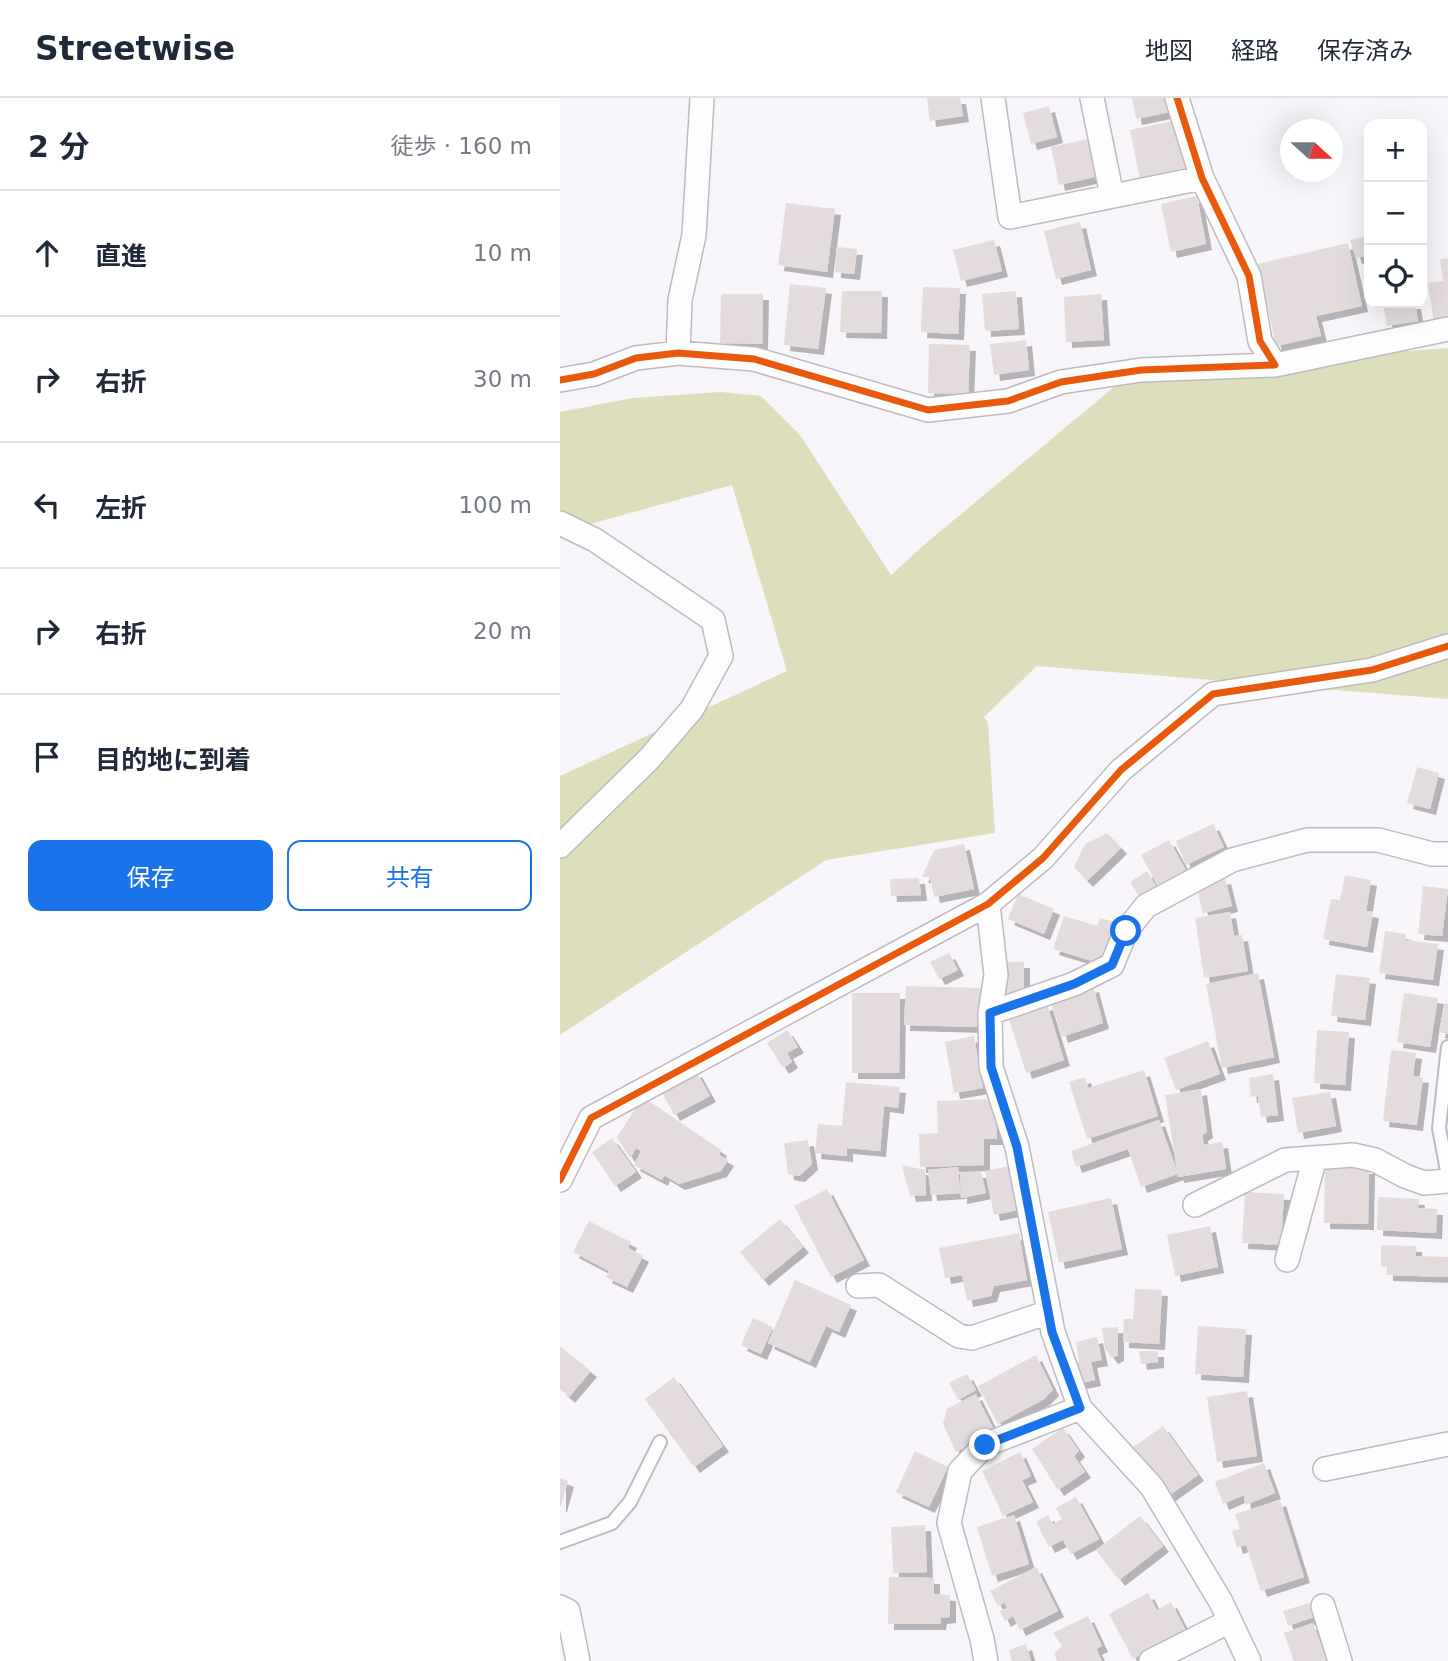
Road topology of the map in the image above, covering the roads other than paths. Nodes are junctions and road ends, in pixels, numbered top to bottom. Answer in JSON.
{"nodes":[{"id":1,"x":702,"y":98,"type":"edge"},
{"id":2,"x":993,"y":98,"type":"edge"},
{"id":3,"x":1092,"y":98,"type":"edge"},
{"id":4,"x":1177,"y":98,"type":"edge"},
{"id":5,"x":1202,"y":178,"type":"junction"},
{"id":6,"x":1112,"y":196,"type":"junction"},
{"id":7,"x":1448,"y":329,"type":"edge"},
{"id":8,"x":678,"y":353,"type":"junction"},
{"id":9,"x":1275,"y":365,"type":"junction"},
{"id":10,"x":560,"y":380,"type":"edge"},
{"id":11,"x":560,"y":523,"type":"edge"},
{"id":12,"x":1448,"y":646,"type":"edge"},
{"id":13,"x":560,"y":846,"type":"edge"},
{"id":14,"x":1448,"y":854,"type":"edge"},
{"id":15,"x":988,"y":904,"type":"junction"},
{"id":16,"x":990,"y":1013,"type":"junction"},
{"id":17,"x":1448,"y":1046,"type":"edge"},
{"id":18,"x":1315,"y":1158,"type":"junction"},
{"id":19,"x":1448,"y":1179,"type":"edge"},
{"id":20,"x":560,"y":1180,"type":"edge"},
{"id":21,"x":1195,"y":1205,"type":"dead end"},
{"id":22,"x":1287,"y":1260,"type":"dead end"},
{"id":23,"x":859,"y":1286,"type":"dead end"},
{"id":24,"x":1049,"y":1312,"type":"junction"},
{"id":25,"x":1080,"y":1408,"type":"junction"},
{"id":26,"x":660,"y":1442,"type":"dead end"},
{"id":27,"x":1448,"y":1444,"type":"edge"},
{"id":28,"x":1325,"y":1469,"type":"dead end"},
{"id":29,"x":560,"y":1542,"type":"edge"},
{"id":30,"x":1323,"y":1606,"type":"dead end"},
{"id":31,"x":560,"y":1608,"type":"edge"},
{"id":32,"x":1230,"y":1621,"type":"junction"},
{"id":33,"x":578,"y":1661,"type":"edge"},
{"id":34,"x":986,"y":1661,"type":"edge"},
{"id":35,"x":1151,"y":1661,"type":"edge"},
{"id":36,"x":1249,"y":1661,"type":"edge"},
{"id":37,"x":1340,"y":1661,"type":"edge"}],
"edges":[{"from":1,"to":8,"type":"street"},
{"from":2,"to":6,"type":"street"},
{"from":3,"to":6,"type":"street"},
{"from":4,"to":5,"type":"street"},
{"from":5,"to":6,"type":"street"},
{"from":5,"to":9,"type":"street"},
{"from":7,"to":9,"type":"street"},
{"from":8,"to":9,"type":"street"},
{"from":8,"to":10,"type":"street"},
{"from":11,"to":13,"type":"street"},
{"from":12,"to":15,"type":"street"},
{"from":14,"to":16,"type":"street"},
{"from":15,"to":16,"type":"street"},
{"from":15,"to":20,"type":"street"},
{"from":16,"to":24,"type":"street"},
{"from":17,"to":19,"type":"lane"},
{"from":18,"to":19,"type":"street"},
{"from":18,"to":21,"type":"street"},
{"from":18,"to":22,"type":"street"},
{"from":23,"to":24,"type":"street"},
{"from":24,"to":25,"type":"street"},
{"from":25,"to":32,"type":"street"},
{"from":25,"to":34,"type":"street"},
{"from":26,"to":29,"type":"lane"},
{"from":27,"to":28,"type":"street"},
{"from":30,"to":37,"type":"street"},
{"from":31,"to":33,"type":"street"},
{"from":32,"to":35,"type":"street"},
{"from":32,"to":36,"type":"street"}]}
